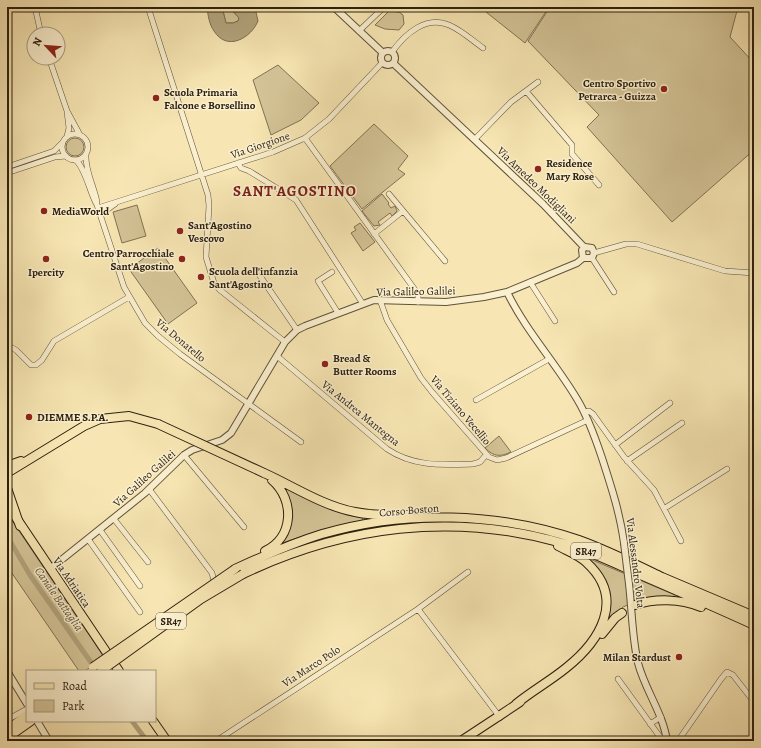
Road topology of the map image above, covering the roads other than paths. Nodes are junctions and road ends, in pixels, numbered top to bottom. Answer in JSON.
{"nodes":[{"id":1,"x":35,"y":7,"type":"edge"},
{"id":2,"x":148,"y":7,"type":"edge"},
{"id":3,"x":334,"y":7,"type":"edge"},
{"id":4,"x":384,"y":7,"type":"edge"},
{"id":5,"x":39,"y":26,"type":"edge"},
{"id":6,"x":359,"y":31,"type":"junction"},
{"id":7,"x":482,"y":48,"type":"dead end"},
{"id":8,"x":392,"y":52,"type":"junction"},
{"id":9,"x":383,"y":53,"type":"junction"},
{"id":10,"x":382,"y":63,"type":"junction"},
{"id":11,"x":393,"y":63,"type":"junction"},
{"id":12,"x":52,"y":66,"type":"edge"},
{"id":13,"x":538,"y":82,"type":"dead end"},
{"id":14,"x":526,"y":91,"type":"junction"},
{"id":15,"x":67,"y":111,"type":"junction"},
{"id":16,"x":80,"y":134,"type":"junction"},
{"id":17,"x":67,"y":136,"type":"junction"},
{"id":18,"x":305,"y":138,"type":"junction"},
{"id":19,"x":475,"y":139,"type":"junction"},
{"id":20,"x":62,"y":143,"type":"junction"},
{"id":21,"x":86,"y":155,"type":"junction"},
{"id":22,"x":66,"y":156,"type":"junction"},
{"id":23,"x":75,"y":160,"type":"junction"},
{"id":24,"x":238,"y":163,"type":"junction"},
{"id":25,"x":7,"y":167,"type":"edge"},
{"id":26,"x":7,"y":173,"type":"edge"},
{"id":27,"x":202,"y":175,"type":"junction"},
{"id":28,"x":599,"y":185,"type":"dead end"},
{"id":29,"x":389,"y":194,"type":"dead end"},
{"id":30,"x":96,"y":199,"type":"junction"},
{"id":31,"x":107,"y":207,"type":"junction"},
{"id":32,"x":98,"y":208,"type":"junction"},
{"id":33,"x":403,"y":211,"type":"junction"},
{"id":34,"x":102,"y":219,"type":"junction"},
{"id":35,"x":374,"y":234,"type":"junction"},
{"id":36,"x":584,"y":247,"type":"junction"},
{"id":37,"x":593,"y":255,"type":"junction"},
{"id":38,"x":583,"y":258,"type":"junction"},
{"id":39,"x":445,"y":261,"type":"dead end"},
{"id":40,"x":332,"y":272,"type":"dead end"},
{"id":41,"x":754,"y":274,"type":"edge"},
{"id":42,"x":260,"y":276,"type":"dead end"},
{"id":43,"x":530,"y":282,"type":"junction"},
{"id":44,"x":507,"y":292,"type":"junction"},
{"id":45,"x":614,"y":292,"type":"dead end"},
{"id":46,"x":128,"y":297,"type":"junction"},
{"id":47,"x":380,"y":300,"type":"junction"},
{"id":48,"x":418,"y":302,"type":"junction"},
{"id":49,"x":363,"y":304,"type":"junction"},
{"id":50,"x":338,"y":313,"type":"junction"},
{"id":51,"x":555,"y":321,"type":"dead end"},
{"id":52,"x":296,"y":330,"type":"junction"},
{"id":53,"x":285,"y":342,"type":"junction"},
{"id":54,"x":7,"y":346,"type":"edge"},
{"id":55,"x":277,"y":356,"type":"junction"},
{"id":56,"x":549,"y":359,"type":"junction"},
{"id":57,"x":476,"y":400,"type":"dead end"},
{"id":58,"x":249,"y":404,"type":"junction"},
{"id":59,"x":670,"y":404,"type":"dead end"},
{"id":60,"x":585,"y":412,"type":"junction"},
{"id":61,"x":588,"y":420,"type":"junction"},
{"id":62,"x":682,"y":423,"type":"dead end"},
{"id":63,"x":301,"y":442,"type":"dead end"},
{"id":64,"x":615,"y":445,"type":"junction"},
{"id":65,"x":184,"y":455,"type":"junction"},
{"id":66,"x":486,"y":455,"type":"junction"},
{"id":67,"x":627,"y":461,"type":"junction"},
{"id":68,"x":8,"y":468,"type":"edge"},
{"id":69,"x":727,"y":469,"type":"dead end"},
{"id":70,"x":264,"y":473,"type":"junction"},
{"id":71,"x":7,"y":487,"type":"edge"},
{"id":72,"x":149,"y":489,"type":"junction"},
{"id":73,"x":7,"y":504,"type":"edge"},
{"id":74,"x":665,"y":508,"type":"junction"},
{"id":75,"x":467,"y":517,"type":"junction"},
{"id":76,"x":114,"y":519,"type":"junction"},
{"id":77,"x":20,"y":526,"type":"junction"},
{"id":78,"x":244,"y":527,"type":"dead end"},
{"id":79,"x":100,"y":530,"type":"junction"},
{"id":80,"x":543,"y":538,"type":"junction"},
{"id":81,"x":88,"y":539,"type":"junction"},
{"id":82,"x":681,"y":541,"type":"dead end"},
{"id":83,"x":148,"y":562,"type":"dead end"},
{"id":84,"x":50,"y":569,"type":"junction"},
{"id":85,"x":235,"y":569,"type":"junction"},
{"id":86,"x":468,"y":572,"type":"dead end"},
{"id":87,"x":216,"y":585,"type":"dead end"},
{"id":88,"x":140,"y":586,"type":"dead end"},
{"id":89,"x":635,"y":605,"type":"dead end"},
{"id":90,"x":418,"y":609,"type":"junction"},
{"id":91,"x":140,"y":612,"type":"dead end"},
{"id":92,"x":622,"y":613,"type":"dead end"},
{"id":93,"x":752,"y":621,"type":"edge"},
{"id":94,"x":7,"y":664,"type":"edge"},
{"id":95,"x":88,"y":670,"type":"edge"},
{"id":96,"x":102,"y":670,"type":"edge"},
{"id":97,"x":118,"y":670,"type":"edge"},
{"id":98,"x":7,"y":671,"type":"edge"},
{"id":99,"x":13,"y":679,"type":"junction"},
{"id":100,"x":618,"y":679,"type":"dead end"},
{"id":101,"x":26,"y":702,"type":"edge"},
{"id":102,"x":754,"y":702,"type":"edge"},
{"id":103,"x":516,"y":704,"type":"junction"},
{"id":104,"x":26,"y":710,"type":"edge"},
{"id":105,"x":26,"y":716,"type":"edge"},
{"id":106,"x":499,"y":716,"type":"junction"},
{"id":107,"x":661,"y":717,"type":"junction"},
{"id":108,"x":7,"y":720,"type":"edge"},
{"id":109,"x":30,"y":722,"type":"edge"},
{"id":110,"x":38,"y":722,"type":"edge"},
{"id":111,"x":154,"y":722,"type":"edge"},
{"id":112,"x":650,"y":724,"type":"junction"},
{"id":113,"x":7,"y":730,"type":"edge"},
{"id":114,"x":7,"y":738,"type":"edge"},
{"id":115,"x":667,"y":740,"type":"edge"},
{"id":116,"x":49,"y":741,"type":"edge"},
{"id":117,"x":167,"y":741,"type":"edge"},
{"id":118,"x":216,"y":741,"type":"edge"},
{"id":119,"x":461,"y":741,"type":"edge"},
{"id":120,"x":678,"y":741,"type":"edge"}],
"edges":[{"from":1,"to":5,"type":"street"},
{"from":2,"to":27,"type":"street"},
{"from":3,"to":6,"type":"street"},
{"from":4,"to":6,"type":"street"},
{"from":6,"to":9,"type":"street"},
{"from":7,"to":8,"type":"street"},
{"from":8,"to":9,"type":"street"},
{"from":8,"to":11,"type":"street"},
{"from":9,"to":10,"type":"street"},
{"from":10,"to":11,"type":"street"},
{"from":10,"to":18,"type":"street","name":"Via Giorgione"},
{"from":11,"to":19,"type":"street","name":"Via Amedeo Modigliani"},
{"from":12,"to":15,"type":"street","name":"Via Donatello"},
{"from":13,"to":14,"type":"street"},
{"from":14,"to":19,"type":"street"},
{"from":14,"to":28,"type":"street"},
{"from":15,"to":16,"type":"street","name":"Via Donatello"},
{"from":15,"to":17,"type":"street","name":"Via Donatello"},
{"from":16,"to":17,"type":"street"},
{"from":16,"to":21,"type":"street","name":"Via Donatello"},
{"from":17,"to":20,"type":"street"},
{"from":18,"to":24,"type":"street","name":"Via Giorgione"},
{"from":18,"to":35,"type":"street"},
{"from":19,"to":36,"type":"street","name":"Via Amedeo Modigliani"},
{"from":20,"to":22,"type":"street"},
{"from":20,"to":25,"type":"street"},
{"from":21,"to":23,"type":"street"},
{"from":21,"to":30,"type":"street","name":"Via Donatello"},
{"from":22,"to":23,"type":"street"},
{"from":22,"to":26,"type":"street"},
{"from":23,"to":32,"type":"street","name":"Via Donatello"},
{"from":24,"to":27,"type":"street","name":"Via Giorgione"},
{"from":24,"to":49,"type":"street"},
{"from":27,"to":31,"type":"street","name":"Via Giorgione"},
{"from":27,"to":53,"type":"street"},
{"from":29,"to":33,"type":"street"},
{"from":30,"to":31,"type":"street"},
{"from":30,"to":32,"type":"street","name":"Via Donatello"},
{"from":31,"to":32,"type":"street","name":"Via Giorgione"},
{"from":31,"to":34,"type":"street"},
{"from":32,"to":34,"type":"street","name":"Via Donatello"},
{"from":33,"to":35,"type":"street"},
{"from":33,"to":39,"type":"street"},
{"from":34,"to":46,"type":"street","name":"Via Donatello"},
{"from":35,"to":48,"type":"street"},
{"from":36,"to":37,"type":"street"},
{"from":36,"to":38,"type":"street"},
{"from":37,"to":38,"type":"street","name":"Via Galileo Galilei"},
{"from":37,"to":41,"type":"street","name":"Via Galileo Galilei"},
{"from":37,"to":45,"type":"street"},
{"from":38,"to":43,"type":"street","name":"Via Galileo Galilei"},
{"from":40,"to":50,"type":"street"},
{"from":42,"to":52,"type":"street"},
{"from":43,"to":44,"type":"street","name":"Via Galileo Galilei"},
{"from":43,"to":51,"type":"street"},
{"from":44,"to":48,"type":"street","name":"Via Galileo Galilei"},
{"from":44,"to":56,"type":"street","name":"Via Alessandro Volta"},
{"from":46,"to":54,"type":"street"},
{"from":46,"to":58,"type":"street","name":"Via Donatello"},
{"from":47,"to":48,"type":"street","name":"Via Galileo Galilei"},
{"from":47,"to":49,"type":"street","name":"Via Galileo Galilei"},
{"from":47,"to":66,"type":"street","name":"Via Tiziano Vecellio"},
{"from":49,"to":50,"type":"street","name":"Via Galileo Galilei"},
{"from":50,"to":52,"type":"street","name":"Via Galileo Galilei"},
{"from":52,"to":53,"type":"street","name":"Via Galileo Galilei"},
{"from":53,"to":55,"type":"street","name":"Via Galileo Galilei"},
{"from":55,"to":58,"type":"street","name":"Via Galileo Galilei"},
{"from":55,"to":66,"type":"street","name":"Via Andrea Mantegna"},
{"from":56,"to":57,"type":"street"},
{"from":56,"to":60,"type":"street","name":"Via Alessandro Volta"},
{"from":58,"to":63,"type":"street"},
{"from":58,"to":65,"type":"street","name":"Via Galileo Galilei"},
{"from":59,"to":64,"type":"street"},
{"from":60,"to":61,"type":"street","name":"Via Alessandro Volta"},
{"from":60,"to":64,"type":"street","name":"Via Alessandro Volta"},
{"from":61,"to":66,"type":"street","name":"Via Tiziano Vecellio"},
{"from":61,"to":107,"type":"street","name":"Via Alessandro Volta","bridge":true},
{"from":62,"to":67,"type":"street"},
{"from":64,"to":67,"type":"street","name":"Via Alessandro Volta"},
{"from":65,"to":72,"type":"street","name":"Via Galileo Galilei"},
{"from":65,"to":78,"type":"street"},
{"from":67,"to":74,"type":"street","name":"Via Alessandro Volta"},
{"from":68,"to":70,"type":"main road","number":"SR47","bridge":true},
{"from":68,"to":71,"type":"main road","number":"SR47"},
{"from":69,"to":74,"type":"street"},
{"from":70,"to":75,"type":"main road","number":"SR47"},
{"from":70,"to":85,"type":"main road","number":"SR47"},
{"from":71,"to":77,"type":"main road","number":"SR47"},
{"from":72,"to":76,"type":"street","name":"Via Galileo Galilei"},
{"from":72,"to":87,"type":"street"},
{"from":73,"to":77,"type":"main road","name":"Via Adriatica"},
{"from":74,"to":82,"type":"street","name":"Via Alessandro Volta"},
{"from":75,"to":85,"type":"main road","name":"Corso Boston","number":"SR47"},
{"from":75,"to":93,"type":"main road","name":"Corso Boston","number":"SR47"},
{"from":76,"to":79,"type":"street","name":"Via Galileo Galilei"},
{"from":76,"to":83,"type":"street"},
{"from":77,"to":84,"type":"main road","name":"Via Adriatica"},
{"from":79,"to":81,"type":"street","name":"Via Galileo Galilei"},
{"from":79,"to":88,"type":"street"},
{"from":80,"to":93,"type":"main road","name":"Corso Boston","number":"SR47"},
{"from":80,"to":96,"type":"main road","name":"Corso Boston","number":"SR47","bridge":true},
{"from":80,"to":103,"type":"main road"},
{"from":81,"to":84,"type":"street","name":"Via Galileo Galilei"},
{"from":81,"to":91,"type":"street"},
{"from":84,"to":97,"type":"main road","name":"Via Adriatica"},
{"from":85,"to":95,"type":"main road","name":"Corso Boston","number":"SR47","bridge":true},
{"from":86,"to":90,"type":"street","name":"Via Marco Polo"},
{"from":89,"to":93,"type":"main road"},
{"from":90,"to":106,"type":"street"},
{"from":90,"to":118,"type":"street","name":"Via Marco Polo"},
{"from":92,"to":103,"type":"main road"},
{"from":94,"to":99,"type":"street"},
{"from":98,"to":99,"type":"street"},
{"from":99,"to":101,"type":"street"},
{"from":100,"to":112,"type":"street","name":"Via Alessandro Volta"},
{"from":102,"to":120,"type":"street"},
{"from":103,"to":106,"type":"main road"},
{"from":104,"to":108,"type":"street"},
{"from":105,"to":113,"type":"main road"},
{"from":106,"to":119,"type":"main road"},
{"from":107,"to":112,"type":"street"},
{"from":107,"to":115,"type":"street","name":"Via Alessandro Volta"},
{"from":109,"to":114,"type":"main road"},
{"from":110,"to":116,"type":"street"},
{"from":111,"to":117,"type":"main road"},
{"from":112,"to":115,"type":"street","name":"Via Alessandro Volta"}]}
